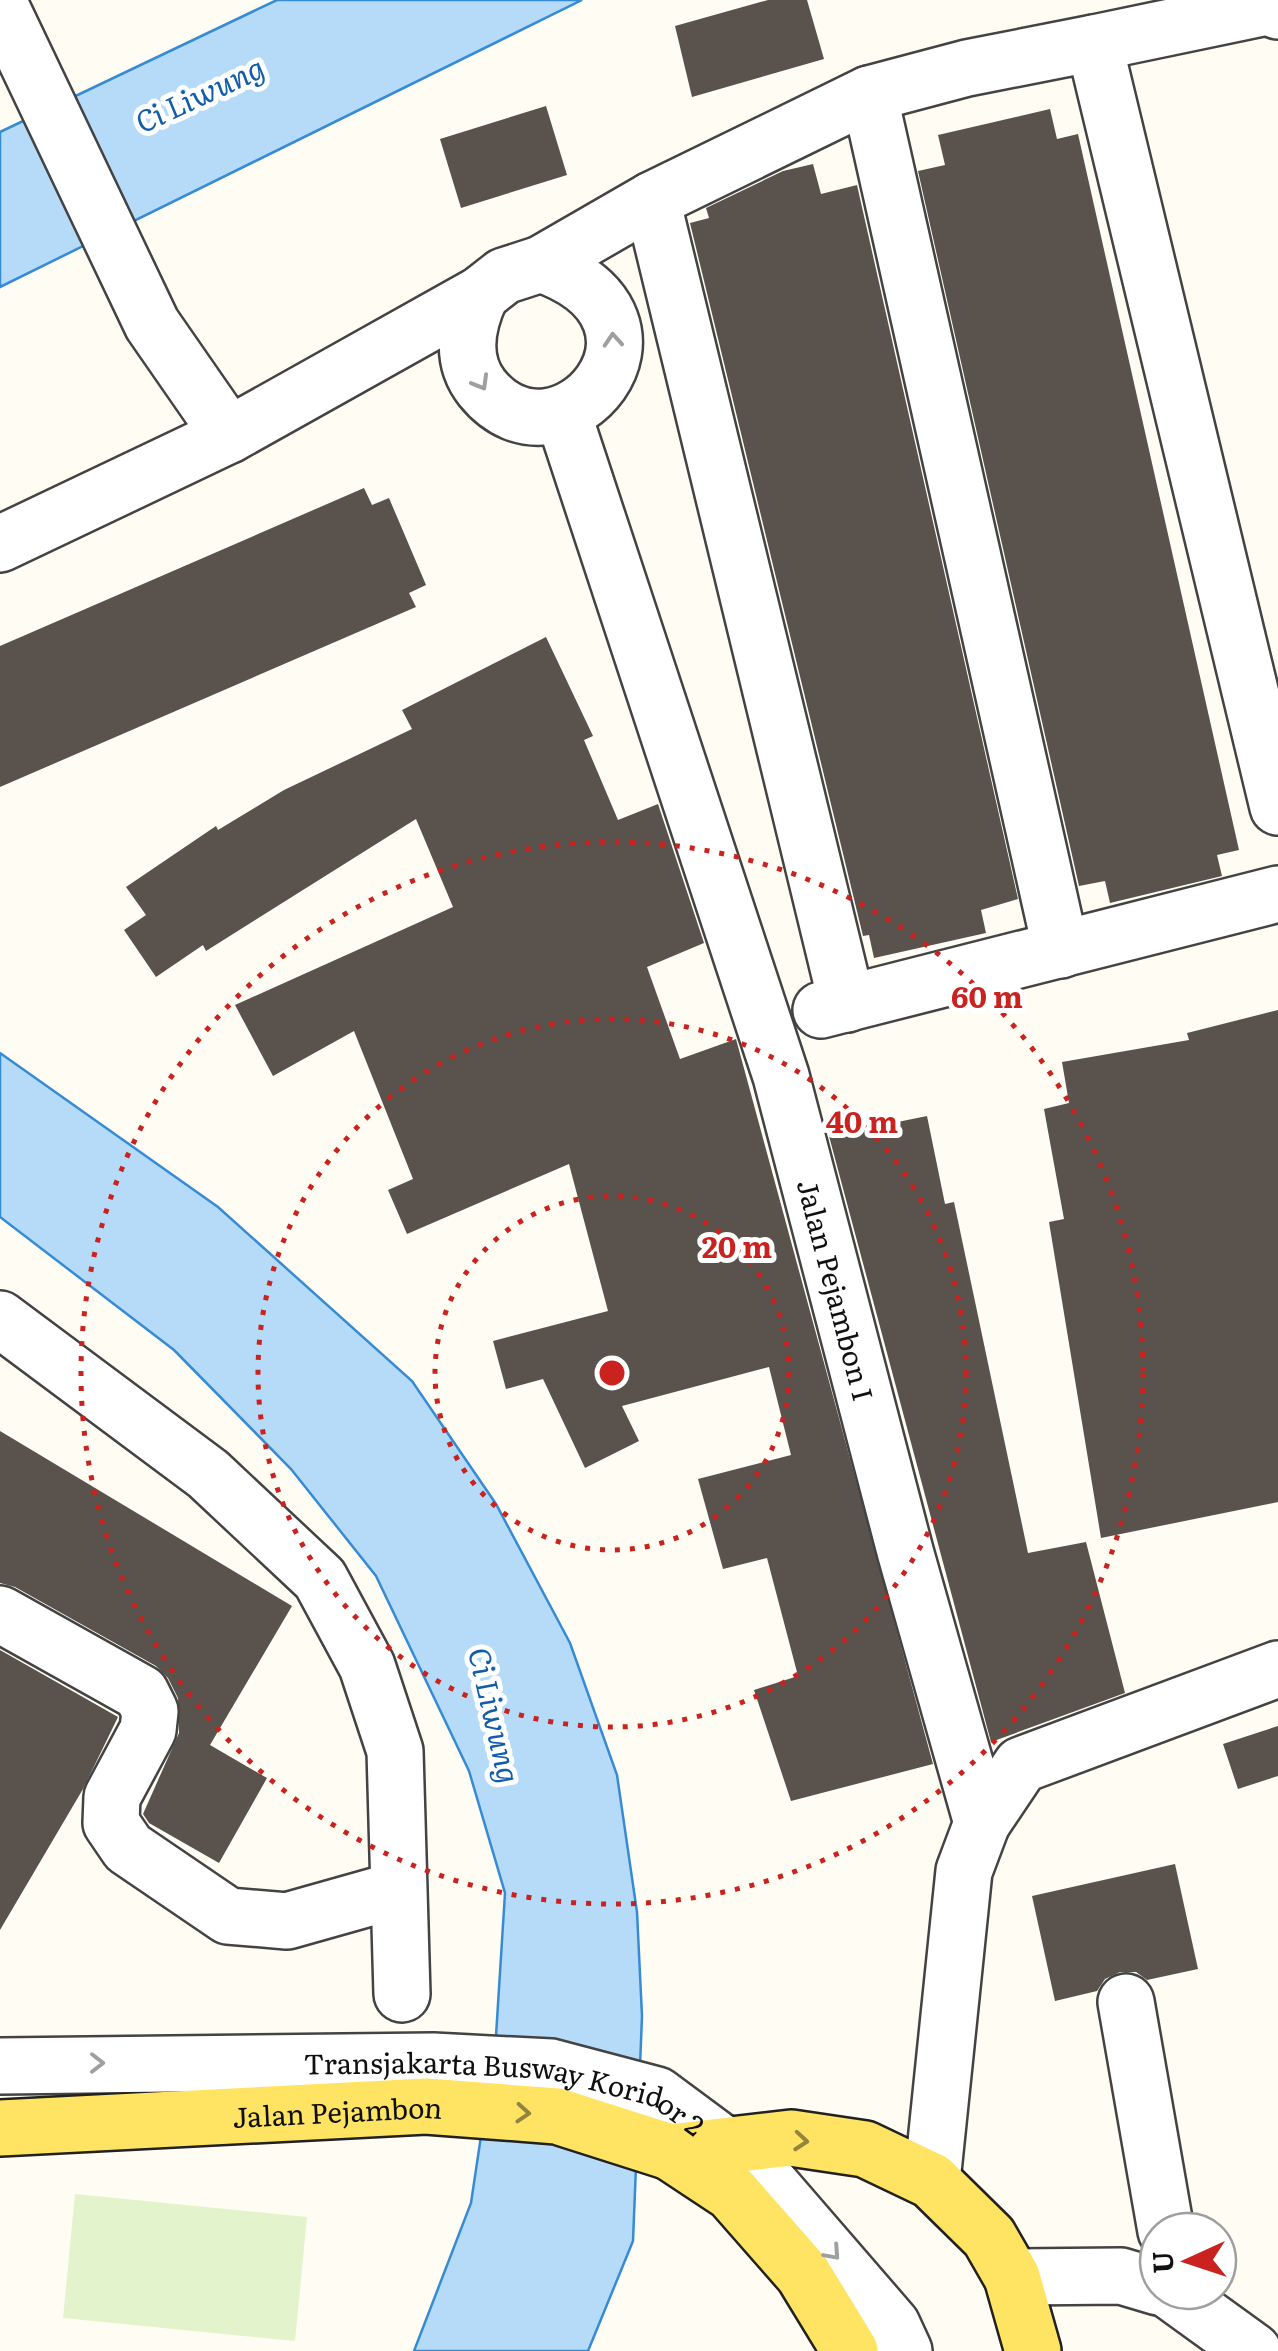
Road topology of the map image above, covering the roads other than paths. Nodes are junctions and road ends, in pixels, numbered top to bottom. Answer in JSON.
{"nodes":[{"id":1,"x":0,"y":4,"type":"edge"},
{"id":2,"x":1278,"y":11,"type":"edge"},
{"id":3,"x":1094,"y":43,"type":"junction"},
{"id":4,"x":868,"y":94,"type":"junction"},
{"id":5,"x":652,"y":200,"type":"junction"},
{"id":6,"x":540,"y":264,"type":"junction"},
{"id":7,"x":482,"y":294,"type":"junction"},
{"id":8,"x":563,"y":414,"type":"junction"},
{"id":9,"x":229,"y":434,"type":"junction"},
{"id":10,"x":0,"y":544,"type":"edge"},
{"id":11,"x":1278,"y":807,"type":"edge"},
{"id":12,"x":1278,"y":894,"type":"edge"},
{"id":13,"x":1061,"y":950,"type":"junction"},
{"id":14,"x":0,"y":1319,"type":"edge"},
{"id":15,"x":0,"y":1614,"type":"edge"},
{"id":16,"x":1278,"y":1668,"type":"edge"},
{"id":17,"x":982,"y":1823,"type":"junction"},
{"id":18,"x":396,"y":1890,"type":"junction"},
{"id":19,"x":402,"y":1994,"type":"dead end"},
{"id":20,"x":1126,"y":2002,"type":"dead end"},
{"id":21,"x":0,"y":2066,"type":"edge"},
{"id":22,"x":429,"y":2084,"type":"junction"},
{"id":23,"x":0,"y":2128,"type":"edge"},
{"id":24,"x":726,"y":2146,"type":"junction"},
{"id":25,"x":664,"y":2151,"type":"junction"},
{"id":26,"x":932,"y":2181,"type":"junction"},
{"id":27,"x":1163,"y":2211,"type":"edge"},
{"id":28,"x":1012,"y":2278,"type":"junction"},
{"id":29,"x":1138,"y":2281,"type":"edge"},
{"id":30,"x":1198,"y":2311,"type":"edge"},
{"id":31,"x":850,"y":2351,"type":"edge"},
{"id":32,"x":904,"y":2351,"type":"edge"},
{"id":33,"x":1033,"y":2351,"type":"edge"},
{"id":34,"x":1253,"y":2351,"type":"edge"}],
"edges":[{"from":1,"to":9,"type":"street"},
{"from":2,"to":3,"type":"street"},
{"from":3,"to":4,"type":"street"},
{"from":3,"to":11,"type":"street"},
{"from":4,"to":5,"type":"street"},
{"from":4,"to":13,"type":"street"},
{"from":5,"to":6,"type":"street"},
{"from":5,"to":13,"type":"street"},
{"from":6,"to":7,"type":"street"},
{"from":8,"to":6,"type":"street","one_way":true},
{"from":7,"to":8,"type":"street","one_way":true},
{"from":7,"to":9,"type":"street"},
{"from":8,"to":17,"type":"street","name":"Jalan Pejambon I"},
{"from":9,"to":10,"type":"street"},
{"from":12,"to":13,"type":"street"},
{"from":14,"to":18,"type":"street"},
{"from":15,"to":18,"type":"street"},
{"from":16,"to":17,"type":"street"},
{"from":17,"to":26,"type":"street"},
{"from":18,"to":19,"type":"street"},
{"from":20,"to":27,"type":"street"},
{"from":21,"to":22,"type":"street","name":"Transjakarta Busway Koridor 2","one_way":true},
{"from":22,"to":23,"type":"main road","name":"Jalan Pejambon"},
{"from":22,"to":24,"type":"street","name":"Transjakarta Busway Koridor 2"},
{"from":22,"to":25,"type":"main road","name":"Jalan Pejambon","one_way":true},
{"from":24,"to":25,"type":"main road","name":"Jalan Pejambon"},
{"from":24,"to":26,"type":"main road","name":"Jalan Pejambon","one_way":true},
{"from":24,"to":32,"type":"street","name":"Transjakarta Busway Koridor 2","one_way":true},
{"from":25,"to":31,"type":"main road","name":"Jalan Pejambon"},
{"from":26,"to":28,"type":"main road","name":"Jalan Pejambon"},
{"from":28,"to":29,"type":"street"},
{"from":28,"to":33,"type":"main road","name":"Jalan Pejambon"},
{"from":30,"to":34,"type":"street"}]}
